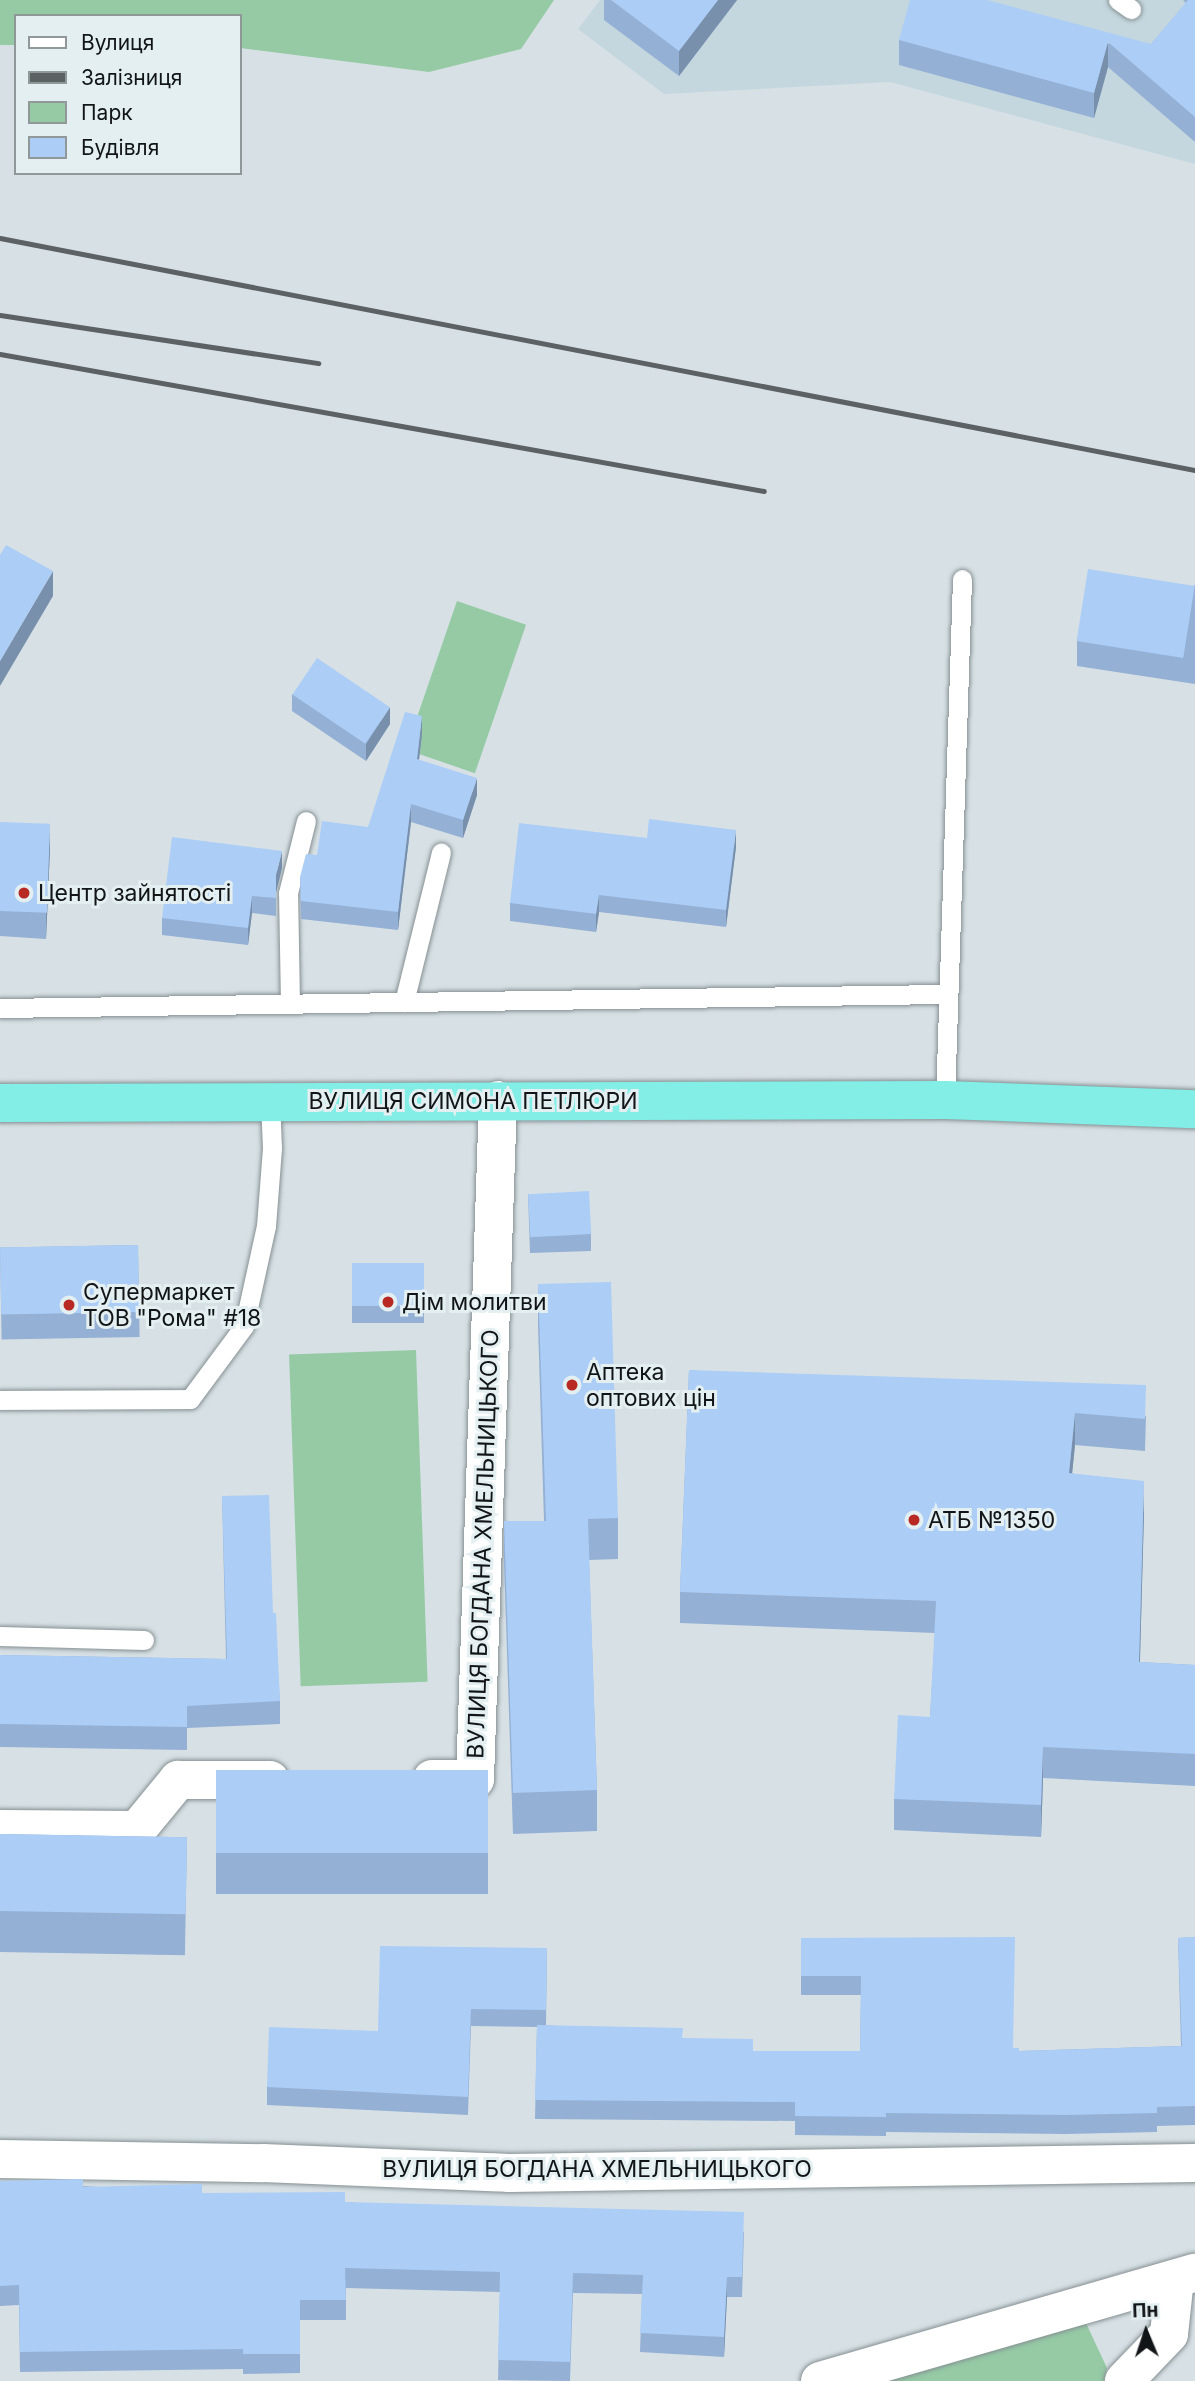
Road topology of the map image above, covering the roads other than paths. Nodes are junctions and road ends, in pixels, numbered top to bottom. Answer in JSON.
{"nodes":[{"id":1,"x":962,"y":579,"type":"dead end"},
{"id":2,"x":306,"y":821,"type":"dead end"},
{"id":3,"x":441,"y":852,"type":"dead end"},
{"id":4,"x":948,"y":994,"type":"junction"},
{"id":5,"x":404,"y":1002,"type":"junction"},
{"id":6,"x":290,"y":1004,"type":"junction"},
{"id":7,"x":0,"y":1008,"type":"edge"},
{"id":8,"x":498,"y":1100,"type":"junction"},
{"id":9,"x":945,"y":1100,"type":"junction"},
{"id":10,"x":270,"y":1101,"type":"junction"},
{"id":11,"x":0,"y":1103,"type":"edge"},
{"id":12,"x":1195,"y":1109,"type":"edge"},
{"id":13,"x":0,"y":1399,"type":"edge"},
{"id":14,"x":0,"y":1636,"type":"edge"},
{"id":15,"x":144,"y":1640,"type":"dead end"},
{"id":16,"x":394,"y":1779,"type":"edge"},
{"id":17,"x":299,"y":1780,"type":"edge"},
{"id":18,"x":0,"y":1829,"type":"edge"},
{"id":19,"x":0,"y":2159,"type":"edge"},
{"id":20,"x":1195,"y":2163,"type":"edge"},
{"id":21,"x":1185,"y":2276,"type":"edge"},
{"id":22,"x":820,"y":2381,"type":"edge"},
{"id":23,"x":1124,"y":2381,"type":"edge"}],
"edges":[{"from":1,"to":4,"type":"lane"},
{"from":2,"to":6,"type":"lane"},
{"from":3,"to":5,"type":"lane"},
{"from":4,"to":5,"type":"lane"},
{"from":4,"to":9,"type":"lane"},
{"from":5,"to":6,"type":"lane"},
{"from":6,"to":7,"type":"lane"},
{"from":8,"to":9,"type":"highway","name":"ВУЛИЦЯ СИМОНА ПЕТЛЮРИ"},
{"from":8,"to":10,"type":"highway","name":"ВУЛИЦЯ СИМОНА ПЕТЛЮРИ"},
{"from":8,"to":16,"type":"street","name":"ВУЛИЦЯ БОГДАНА ХМЕЛЬНИЦЬКОГО"},
{"from":9,"to":12,"type":"highway","name":"ВУЛИЦЯ СИМОНА ПЕТЛЮРИ"},
{"from":10,"to":11,"type":"highway","name":"ВУЛИЦЯ СИМОНА ПЕТЛЮРИ"},
{"from":10,"to":13,"type":"lane"},
{"from":14,"to":15,"type":"lane"},
{"from":17,"to":18,"type":"street"},
{"from":19,"to":20,"type":"street","name":"ВУЛИЦЯ БОГДАНА ХМЕЛЬНИЦЬКОГО"},
{"from":21,"to":22,"type":"street"},
{"from":21,"to":23,"type":"street"}]}
